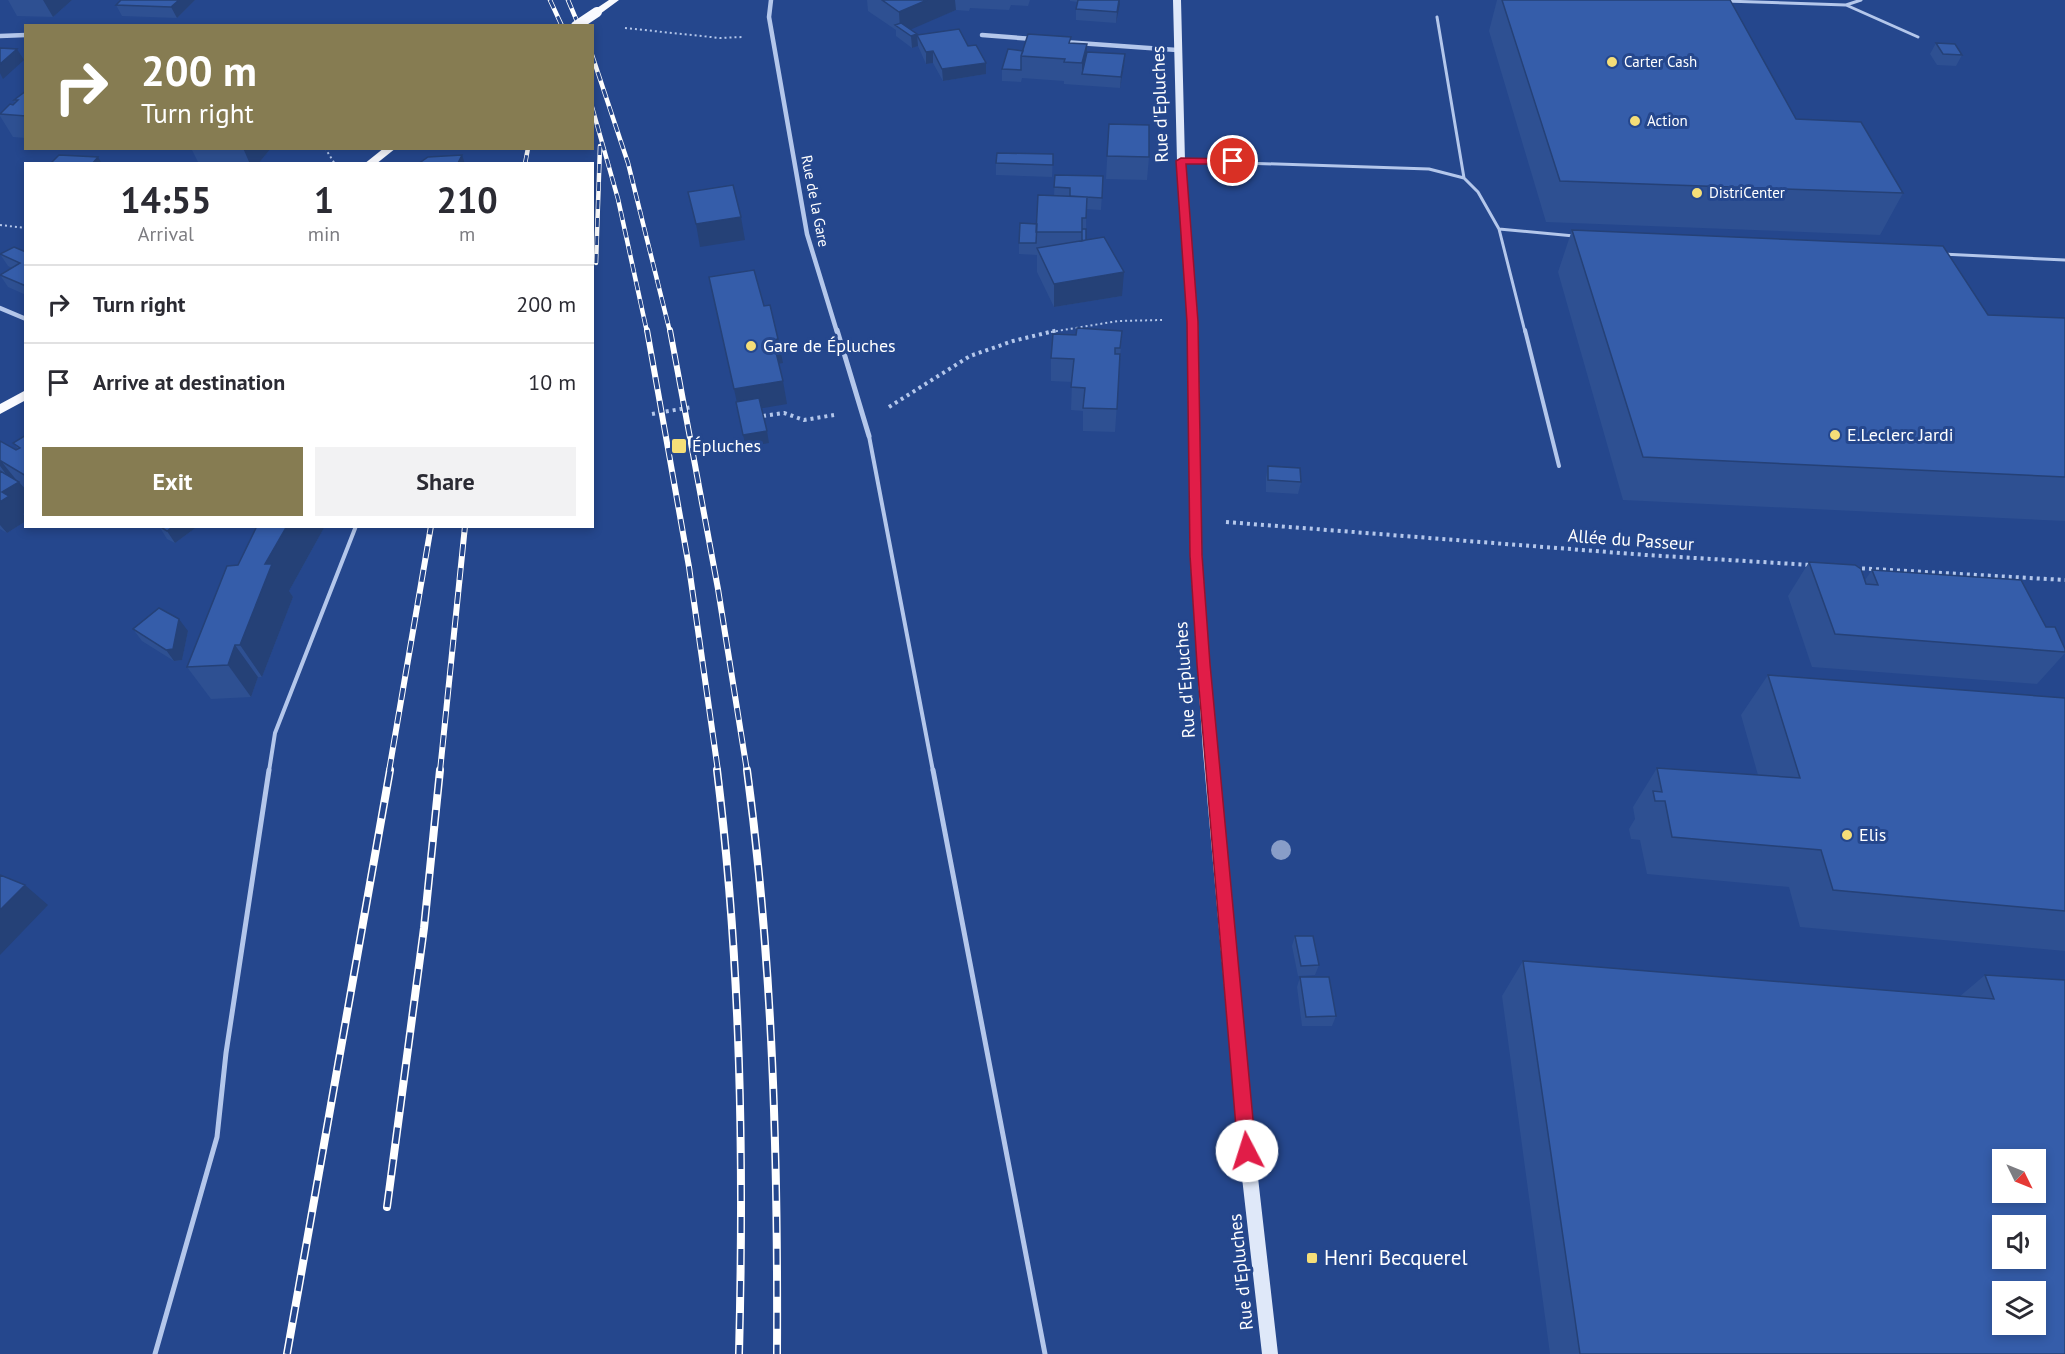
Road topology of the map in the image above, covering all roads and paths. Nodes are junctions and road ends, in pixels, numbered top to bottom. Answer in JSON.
{"nodes":[{"id":1,"x":615,"y":0,"type":"edge"},
{"id":2,"x":771,"y":0,"type":"edge"},
{"id":3,"x":1177,"y":0,"type":"edge"},
{"id":4,"x":1719,"y":0,"type":"edge"},
{"id":5,"x":1861,"y":0,"type":"edge"},
{"id":6,"x":1846,"y":5,"type":"junction"},
{"id":7,"x":1437,"y":16,"type":"dead end"},
{"id":8,"x":579,"y":24,"type":"edge"},
{"id":9,"x":650,"y":31,"type":"dead end"},
{"id":10,"x":24,"y":35,"type":"edge"},
{"id":11,"x":982,"y":35,"type":"dead end"},
{"id":12,"x":0,"y":36,"type":"edge"},
{"id":13,"x":773,"y":36,"type":"junction"},
{"id":14,"x":1918,"y":37,"type":"dead end"},
{"id":15,"x":1039,"y":39,"type":"edge"},
{"id":16,"x":1061,"y":41,"type":"edge"},
{"id":17,"x":1178,"y":50,"type":"junction"},
{"id":18,"x":388,"y":150,"type":"edge"},
{"id":19,"x":1181,"y":161,"type":"junction"},
{"id":20,"x":372,"y":162,"type":"edge"},
{"id":21,"x":1464,"y":178,"type":"junction"},
{"id":22,"x":0,"y":225,"type":"edge"},
{"id":23,"x":24,"y":228,"type":"edge"},
{"id":24,"x":1500,"y":229,"type":"junction"},
{"id":25,"x":1577,"y":236,"type":"edge"},
{"id":26,"x":1934,"y":254,"type":"edge"},
{"id":27,"x":2065,"y":260,"type":"edge"},
{"id":28,"x":0,"y":308,"type":"edge"},
{"id":29,"x":24,"y":318,"type":"edge"},
{"id":30,"x":1193,"y":322,"type":"junction"},
{"id":31,"x":24,"y":395,"type":"edge"},
{"id":32,"x":692,"y":407,"type":"dead end"},
{"id":33,"x":0,"y":410,"type":"edge"},
{"id":34,"x":863,"y":410,"type":"junction"},
{"id":35,"x":652,"y":414,"type":"dead end"},
{"id":36,"x":763,"y":416,"type":"edge"},
{"id":37,"x":869,"y":436,"type":"joint"},
{"id":38,"x":1558,"y":466,"type":"dead end"},
{"id":39,"x":1196,"y":520,"type":"junction"},
{"id":40,"x":355,"y":528,"type":"edge"},
{"id":41,"x":1814,"y":565,"type":"edge"},
{"id":42,"x":1849,"y":567,"type":"edge"},
{"id":43,"x":2065,"y":580,"type":"edge"},
{"id":44,"x":154,"y":1354,"type":"edge"},
{"id":45,"x":1045,"y":1354,"type":"edge"},
{"id":46,"x":1270,"y":1354,"type":"edge"}],
"edges":[{"from":1,"to":8,"type":"main road","bridge":true},
{"from":2,"to":13,"type":"street","name":"Rue de la Gare"},
{"from":3,"to":17,"type":"street","name":"Rue d'Epluches"},
{"from":4,"to":6,"type":"lane"},
{"from":5,"to":6,"type":"lane"},
{"from":6,"to":14,"type":"lane"},
{"from":7,"to":21,"type":"lane"},
{"from":9,"to":13,"type":"path"},
{"from":10,"to":12,"type":"street"},
{"from":11,"to":15,"type":"street"},
{"from":13,"to":34,"type":"street","name":"Rue de la Gare"},
{"from":16,"to":17,"type":"street"},
{"from":17,"to":19,"type":"street","name":"Rue d'Epluches"},
{"from":18,"to":20,"type":"main road"},
{"from":19,"to":21,"type":"lane"},
{"from":19,"to":30,"type":"street","name":"Rue d'Epluches"},
{"from":21,"to":24,"type":"lane"},
{"from":22,"to":23,"type":"path"},
{"from":24,"to":25,"type":"lane"},
{"from":24,"to":38,"type":"lane"},
{"from":26,"to":27,"type":"lane"},
{"from":28,"to":29,"type":"street"},
{"from":30,"to":34,"type":"path"},
{"from":30,"to":39,"type":"street","name":"Rue d'Epluches"},
{"from":31,"to":33,"type":"main road"},
{"from":32,"to":35,"type":"path"},
{"from":34,"to":36,"type":"path"},
{"from":34,"to":37,"type":"street","name":"Rue de la Gare"},
{"from":37,"to":45,"type":"lane"},
{"from":39,"to":41,"type":"path","name":"Allée du Passeur"},
{"from":39,"to":46,"type":"street","name":"Rue d'Epluches"},
{"from":40,"to":44,"type":"lane"},
{"from":42,"to":43,"type":"path"}]}
